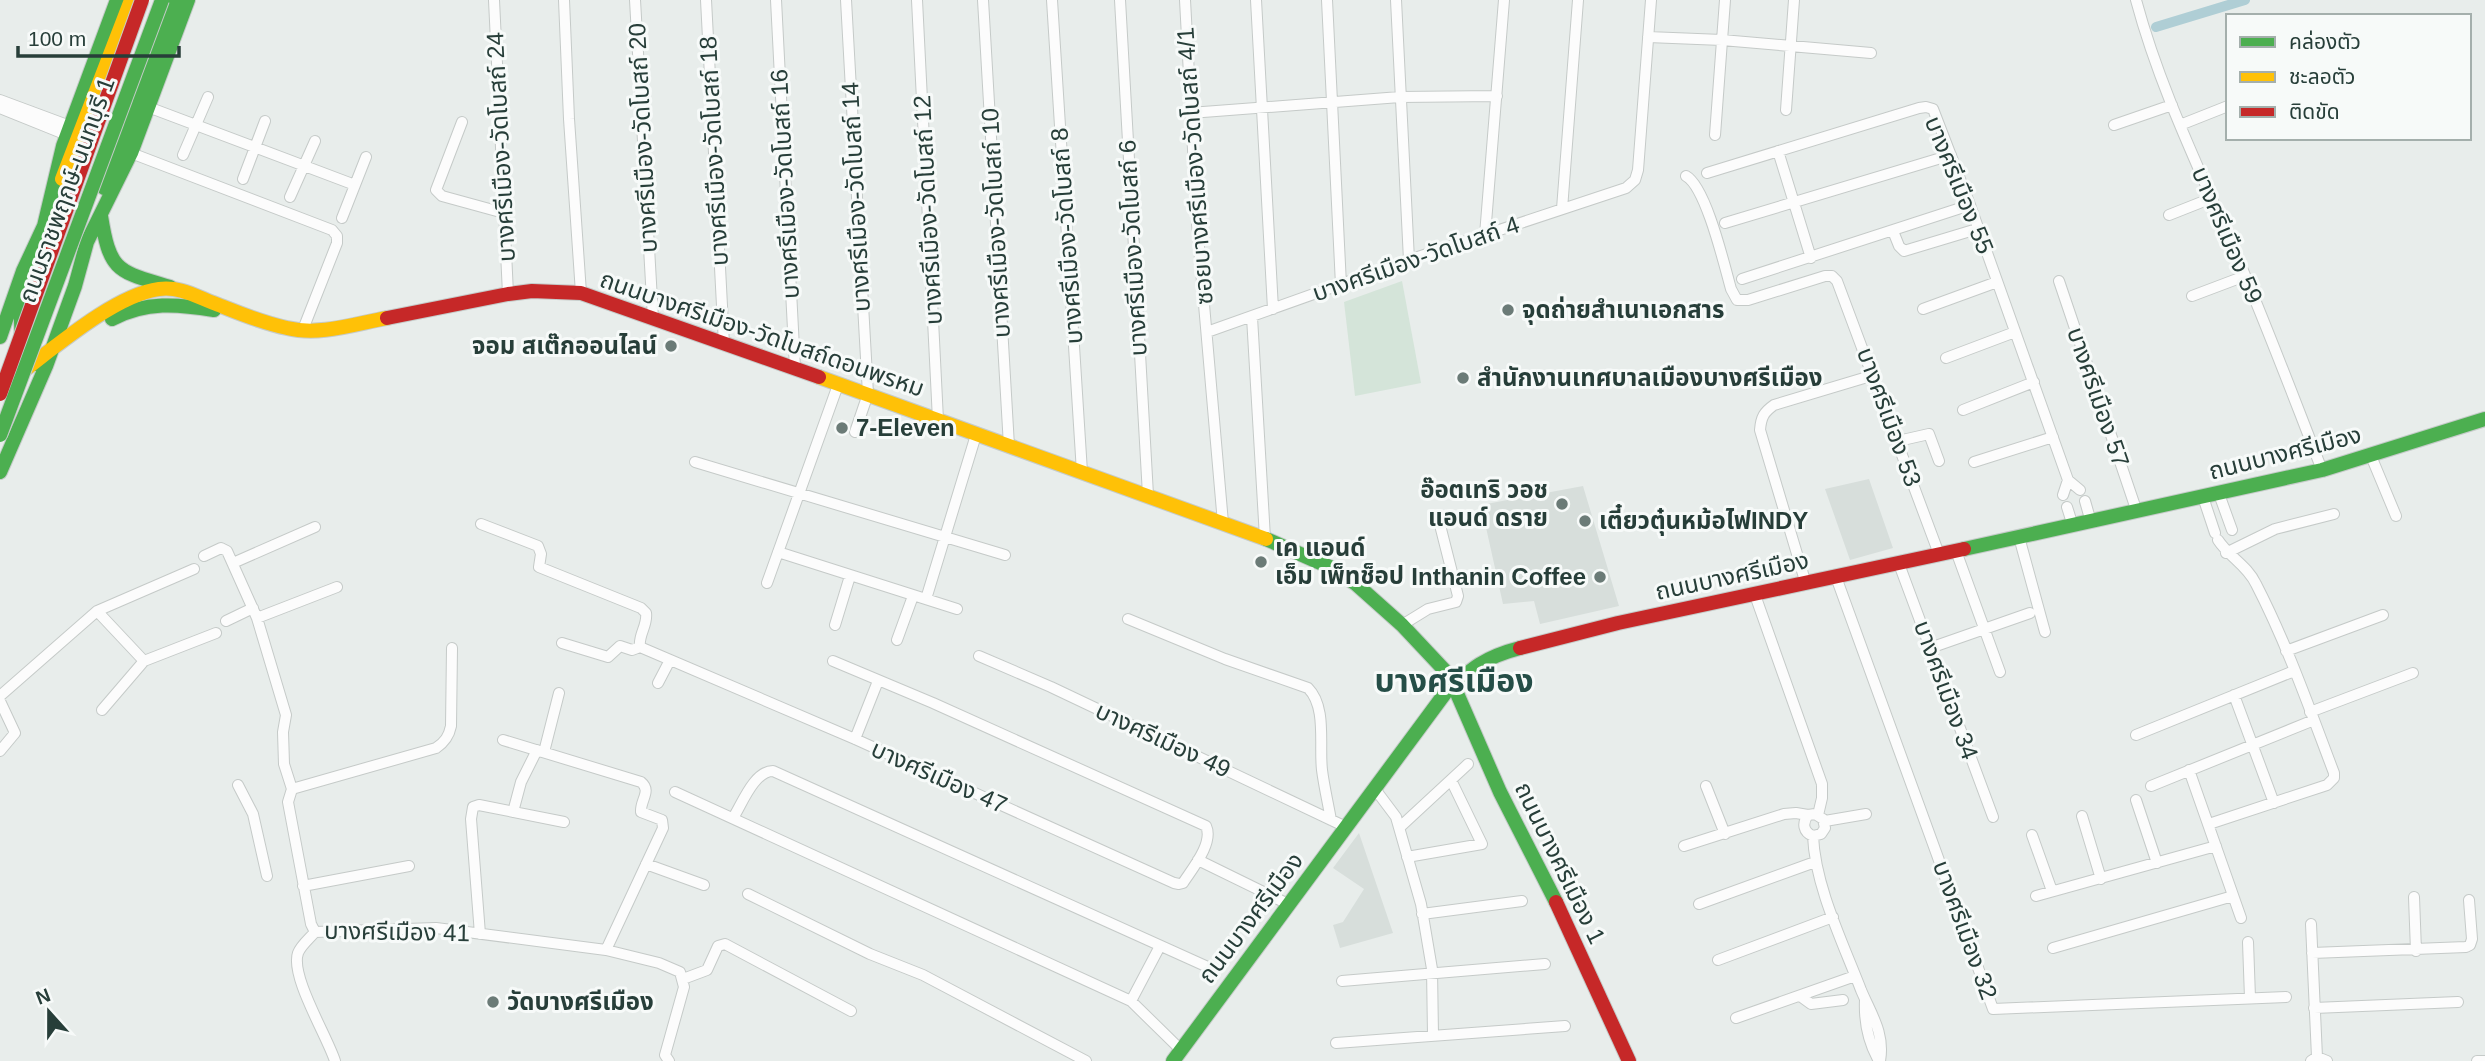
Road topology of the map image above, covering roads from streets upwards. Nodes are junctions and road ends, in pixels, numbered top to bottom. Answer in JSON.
{"nodes":[{"id":1,"x":117,"y":0,"type":"edge"},
{"id":2,"x":131,"y":0,"type":"edge"},
{"id":3,"x":142,"y":0,"type":"edge"},
{"id":4,"x":162,"y":0,"type":"edge"},
{"id":5,"x":176,"y":0,"type":"edge"},
{"id":6,"x":188,"y":0,"type":"edge"},
{"id":7,"x":494,"y":0,"type":"edge"},
{"id":8,"x":564,"y":0,"type":"edge"},
{"id":9,"x":635,"y":0,"type":"edge"},
{"id":10,"x":706,"y":0,"type":"edge"},
{"id":11,"x":776,"y":0,"type":"edge"},
{"id":12,"x":846,"y":0,"type":"edge"},
{"id":13,"x":917,"y":0,"type":"edge"},
{"id":14,"x":984,"y":0,"type":"edge"},
{"id":15,"x":1052,"y":0,"type":"edge"},
{"id":16,"x":1120,"y":0,"type":"edge"},
{"id":17,"x":1185,"y":0,"type":"edge"},
{"id":18,"x":1256,"y":0,"type":"edge"},
{"id":19,"x":1327,"y":0,"type":"edge"},
{"id":20,"x":1396,"y":0,"type":"edge"},
{"id":21,"x":1504,"y":0,"type":"edge"},
{"id":22,"x":1578,"y":0,"type":"edge"},
{"id":23,"x":1651,"y":0,"type":"edge"},
{"id":24,"x":1725,"y":0,"type":"edge"},
{"id":25,"x":1794,"y":0,"type":"edge"},
{"id":26,"x":2136,"y":0,"type":"edge"},
{"id":27,"x":1648,"y":37,"type":"junction"},
{"id":28,"x":1722,"y":40,"type":"junction"},
{"id":29,"x":1791,"y":47,"type":"junction"},
{"id":30,"x":1871,"y":53,"type":"dead end"},
{"id":31,"x":1497,"y":96,"type":"junction"},
{"id":32,"x":208,"y":97,"type":"dead end"},
{"id":33,"x":1401,"y":97,"type":"junction"},
{"id":34,"x":0,"y":100,"type":"edge"},
{"id":35,"x":1332,"y":103,"type":"junction"},
{"id":36,"x":2172,"y":105,"type":"junction"},
{"id":37,"x":148,"y":107,"type":"junction"},
{"id":38,"x":1262,"y":107,"type":"junction"},
{"id":39,"x":2226,"y":107,"type":"edge"},
{"id":40,"x":0,"y":108,"type":"edge"},
{"id":41,"x":1786,"y":110,"type":"dead end"},
{"id":42,"x":1190,"y":113,"type":"junction"},
{"id":43,"x":265,"y":121,"type":"dead end"},
{"id":44,"x":462,"y":122,"type":"dead end"},
{"id":45,"x":197,"y":125,"type":"junction"},
{"id":46,"x":2115,"y":125,"type":"dead end"},
{"id":47,"x":2180,"y":125,"type":"junction"},
{"id":48,"x":69,"y":130,"type":"junction"},
{"id":49,"x":1714,"y":135,"type":"dead end"},
{"id":50,"x":315,"y":141,"type":"dead end"},
{"id":51,"x":255,"y":148,"type":"junction"},
{"id":52,"x":1778,"y":151,"type":"junction"},
{"id":53,"x":131,"y":153,"type":"junction"},
{"id":54,"x":183,"y":155,"type":"dead end"},
{"id":55,"x":1951,"y":155,"type":"junction"},
{"id":56,"x":366,"y":157,"type":"dead end"},
{"id":57,"x":304,"y":166,"type":"junction"},
{"id":58,"x":1707,"y":173,"type":"dead end"},
{"id":59,"x":1686,"y":176,"type":"dead end"},
{"id":60,"x":243,"y":179,"type":"dead end"},
{"id":61,"x":355,"y":185,"type":"junction"},
{"id":62,"x":290,"y":197,"type":"dead end"},
{"id":63,"x":2212,"y":198,"type":"junction"},
{"id":64,"x":1793,"y":202,"type":"junction"},
{"id":65,"x":1970,"y":205,"type":"junction"},
{"id":66,"x":1562,"y":209,"type":"junction"},
{"id":67,"x":504,"y":213,"type":"junction"},
{"id":68,"x":101,"y":215,"type":"junction"},
{"id":69,"x":2169,"y":215,"type":"dead end"},
{"id":70,"x":342,"y":218,"type":"dead end"},
{"id":71,"x":1725,"y":223,"type":"dead end"},
{"id":72,"x":44,"y":226,"type":"junction"},
{"id":73,"x":1977,"y":229,"type":"junction"},
{"id":74,"x":1893,"y":231,"type":"junction"},
{"id":75,"x":1485,"y":235,"type":"junction"},
{"id":76,"x":87,"y":242,"type":"junction"},
{"id":77,"x":1811,"y":258,"type":"junction"},
{"id":78,"x":1409,"y":260,"type":"junction"},
{"id":79,"x":22,"y":275,"type":"junction"},
{"id":80,"x":2245,"y":276,"type":"junction"},
{"id":81,"x":1742,"y":279,"type":"dead end"},
{"id":82,"x":2059,"y":281,"type":"dead end"},
{"id":83,"x":1997,"y":282,"type":"junction"},
{"id":84,"x":1341,"y":285,"type":"junction"},
{"id":85,"x":174,"y":288,"type":"junction"},
{"id":86,"x":580,"y":293,"type":"junction"},
{"id":87,"x":508,"y":294,"type":"junction"},
{"id":88,"x":2192,"y":296,"type":"dead end"},
{"id":89,"x":71,"y":298,"type":"junction"},
{"id":90,"x":20,"y":299,"type":"junction"},
{"id":91,"x":1273,"y":309,"type":"junction"},
{"id":92,"x":1923,"y":309,"type":"dead end"},
{"id":93,"x":240,"y":314,"type":"junction"},
{"id":94,"x":1252,"y":317,"type":"junction"},
{"id":95,"x":653,"y":318,"type":"junction"},
{"id":96,"x":91,"y":322,"type":"junction"},
{"id":97,"x":302,"y":332,"type":"junction"},
{"id":98,"x":1206,"y":332,"type":"junction"},
{"id":99,"x":2015,"y":332,"type":"junction"},
{"id":100,"x":0,"y":337,"type":"edge"},
{"id":101,"x":724,"y":344,"type":"junction"},
{"id":102,"x":1945,"y":358,"type":"dead end"},
{"id":103,"x":44,"y":361,"type":"junction"},
{"id":104,"x":795,"y":368,"type":"junction"},
{"id":105,"x":1874,"y":375,"type":"junction"},
{"id":106,"x":2034,"y":382,"type":"junction"},
{"id":107,"x":838,"y":385,"type":"junction"},
{"id":108,"x":0,"y":388,"type":"edge"},
{"id":109,"x":868,"y":394,"type":"junction"},
{"id":110,"x":0,"y":397,"type":"edge"},
{"id":111,"x":1963,"y":410,"type":"dead end"},
{"id":112,"x":2485,"y":419,"type":"edge"},
{"id":113,"x":938,"y":420,"type":"junction"},
{"id":114,"x":855,"y":432,"type":"dead end"},
{"id":115,"x":0,"y":435,"type":"edge"},
{"id":116,"x":976,"y":435,"type":"junction"},
{"id":117,"x":2053,"y":437,"type":"junction"},
{"id":118,"x":1898,"y":441,"type":"junction"},
{"id":119,"x":1009,"y":446,"type":"junction"},
{"id":120,"x":2371,"y":456,"type":"junction"},
{"id":121,"x":2,"y":460,"type":"edge"},
{"id":122,"x":1939,"y":461,"type":"dead end"},
{"id":123,"x":695,"y":462,"type":"dead end"},
{"id":124,"x":1974,"y":462,"type":"dead end"},
{"id":125,"x":2322,"y":470,"type":"junction"},
{"id":126,"x":1082,"y":472,"type":"junction"},
{"id":127,"x":2068,"y":480,"type":"junction"},
{"id":128,"x":2080,"y":490,"type":"dead end"},
{"id":129,"x":800,"y":494,"type":"junction"},
{"id":130,"x":2219,"y":494,"type":"junction"},
{"id":131,"x":1148,"y":495,"type":"junction"},
{"id":132,"x":2063,"y":495,"type":"dead end"},
{"id":133,"x":2203,"y":497,"type":"junction"},
{"id":134,"x":2085,"y":501,"type":"dead end"},
{"id":135,"x":2067,"y":507,"type":"dead end"},
{"id":136,"x":2137,"y":512,"type":"junction"},
{"id":137,"x":2334,"y":514,"type":"dead end"},
{"id":138,"x":2396,"y":516,"type":"dead end"},
{"id":139,"x":2091,"y":522,"type":"junction"},
{"id":140,"x":1223,"y":523,"type":"junction"},
{"id":141,"x":481,"y":524,"type":"dead end"},
{"id":142,"x":2073,"y":526,"type":"junction"},
{"id":143,"x":315,"y":527,"type":"dead end"},
{"id":144,"x":1441,"y":529,"type":"dead end"},
{"id":145,"x":946,"y":536,"type":"junction"},
{"id":146,"x":2018,"y":537,"type":"junction"},
{"id":147,"x":1265,"y":538,"type":"junction"},
{"id":148,"x":2234,"y":538,"type":"junction"},
{"id":149,"x":1956,"y":551,"type":"junction"},
{"id":150,"x":778,"y":552,"type":"junction"},
{"id":151,"x":2226,"y":553,"type":"junction"},
{"id":152,"x":1939,"y":554,"type":"junction"},
{"id":153,"x":1005,"y":555,"type":"dead end"},
{"id":154,"x":204,"y":556,"type":"dead end"},
{"id":155,"x":233,"y":563,"type":"junction"},
{"id":156,"x":2241,"y":563,"type":"junction"},
{"id":157,"x":1899,"y":564,"type":"junction"},
{"id":158,"x":194,"y":569,"type":"dead end"},
{"id":159,"x":850,"y":576,"type":"junction"},
{"id":160,"x":1836,"y":577,"type":"junction"},
{"id":161,"x":767,"y":583,"type":"dead end"},
{"id":162,"x":1806,"y":584,"type":"junction"},
{"id":163,"x":337,"y":587,"type":"dead end"},
{"id":164,"x":1755,"y":595,"type":"junction"},
{"id":165,"x":913,"y":596,"type":"junction"},
{"id":166,"x":926,"y":599,"type":"junction"},
{"id":167,"x":957,"y":609,"type":"dead end"},
{"id":168,"x":97,"y":611,"type":"junction"},
{"id":169,"x":255,"y":613,"type":"junction"},
{"id":170,"x":2030,"y":613,"type":"dead end"},
{"id":171,"x":2383,"y":615,"type":"dead end"},
{"id":172,"x":1128,"y":619,"type":"dead end"},
{"id":173,"x":226,"y":621,"type":"dead end"},
{"id":174,"x":835,"y":625,"type":"dead end"},
{"id":175,"x":1402,"y":625,"type":"junction"},
{"id":176,"x":1986,"y":629,"type":"junction"},
{"id":177,"x":2045,"y":632,"type":"dead end"},
{"id":178,"x":216,"y":633,"type":"dead end"},
{"id":179,"x":897,"y":640,"type":"dead end"},
{"id":180,"x":562,"y":643,"type":"dead end"},
{"id":181,"x":640,"y":647,"type":"junction"},
{"id":182,"x":1930,"y":648,"type":"junction"},
{"id":183,"x":452,"y":649,"type":"dead end"},
{"id":184,"x":2286,"y":652,"type":"junction"},
{"id":185,"x":979,"y":656,"type":"dead end"},
{"id":186,"x":670,"y":660,"type":"junction"},
{"id":187,"x":144,"y":661,"type":"junction"},
{"id":188,"x":833,"y":661,"type":"dead end"},
{"id":189,"x":2294,"y":671,"type":"junction"},
{"id":190,"x":2000,"y":672,"type":"dead end"},
{"id":191,"x":2413,"y":673,"type":"dead end"},
{"id":192,"x":878,"y":681,"type":"junction"},
{"id":193,"x":658,"y":683,"type":"dead end"},
{"id":194,"x":1454,"y":683,"type":"junction"},
{"id":195,"x":559,"y":692,"type":"dead end"},
{"id":196,"x":2234,"y":695,"type":"junction"},
{"id":197,"x":0,"y":699,"type":"edge"},
{"id":198,"x":102,"y":710,"type":"dead end"},
{"id":199,"x":2312,"y":716,"type":"junction"},
{"id":200,"x":2136,"y":736,"type":"dead end"},
{"id":201,"x":855,"y":739,"type":"junction"},
{"id":202,"x":503,"y":740,"type":"dead end"},
{"id":203,"x":2253,"y":744,"type":"junction"},
{"id":204,"x":0,"y":751,"type":"edge"},
{"id":205,"x":540,"y":751,"type":"junction"},
{"id":206,"x":1468,"y":764,"type":"dead end"},
{"id":207,"x":2189,"y":770,"type":"junction"},
{"id":208,"x":1451,"y":780,"type":"junction"},
{"id":209,"x":238,"y":785,"type":"dead end"},
{"id":210,"x":1706,"y":786,"type":"dead end"},
{"id":211,"x":2151,"y":786,"type":"dead end"},
{"id":212,"x":292,"y":789,"type":"junction"},
{"id":213,"x":1374,"y":789,"type":"junction"},
{"id":214,"x":675,"y":792,"type":"dead end"},
{"id":215,"x":2136,"y":800,"type":"dead end"},
{"id":216,"x":2274,"y":803,"type":"junction"},
{"id":217,"x":513,"y":812,"type":"junction"},
{"id":218,"x":1866,"y":814,"type":"dead end"},
{"id":219,"x":2082,"y":816,"type":"dead end"},
{"id":220,"x":1817,"y":817,"type":"junction"},
{"id":221,"x":1993,"y":817,"type":"dead end"},
{"id":222,"x":733,"y":818,"type":"junction"},
{"id":223,"x":1331,"y":820,"type":"junction"},
{"id":224,"x":564,"y":822,"type":"dead end"},
{"id":225,"x":2209,"y":824,"type":"junction"},
{"id":226,"x":1346,"y":827,"type":"junction"},
{"id":227,"x":1399,"y":827,"type":"junction"},
{"id":228,"x":1725,"y":834,"type":"junction"},
{"id":229,"x":2032,"y":835,"type":"dead end"},
{"id":230,"x":1813,"y":836,"type":"junction"},
{"id":231,"x":1684,"y":846,"type":"dead end"},
{"id":232,"x":2216,"y":846,"type":"junction"},
{"id":233,"x":1407,"y":857,"type":"junction"},
{"id":234,"x":1198,"y":860,"type":"junction"},
{"id":235,"x":1815,"y":862,"type":"junction"},
{"id":236,"x":2157,"y":863,"type":"junction"},
{"id":237,"x":646,"y":864,"type":"junction"},
{"id":238,"x":409,"y":866,"type":"dead end"},
{"id":239,"x":267,"y":876,"type":"dead end"},
{"id":240,"x":2101,"y":879,"type":"junction"},
{"id":241,"x":303,"y":886,"type":"junction"},
{"id":242,"x":704,"y":886,"type":"dead end"},
{"id":243,"x":2052,"y":891,"type":"junction"},
{"id":244,"x":748,"y":894,"type":"dead end"},
{"id":245,"x":2036,"y":896,"type":"dead end"},
{"id":246,"x":2233,"y":896,"type":"junction"},
{"id":247,"x":2414,"y":897,"type":"dead end"},
{"id":248,"x":2469,"y":900,"type":"dead end"},
{"id":249,"x":1522,"y":901,"type":"dead end"},
{"id":250,"x":1699,"y":904,"type":"dead end"},
{"id":251,"x":1290,"y":905,"type":"junction"},
{"id":252,"x":1423,"y":914,"type":"junction"},
{"id":253,"x":1833,"y":917,"type":"junction"},
{"id":254,"x":2241,"y":918,"type":"dead end"},
{"id":255,"x":2311,"y":924,"type":"dead end"},
{"id":256,"x":315,"y":932,"type":"junction"},
{"id":257,"x":480,"y":933,"type":"junction"},
{"id":258,"x":2248,"y":942,"type":"dead end"},
{"id":259,"x":1160,"y":946,"type":"junction"},
{"id":260,"x":2053,"y":948,"type":"dead end"},
{"id":261,"x":606,"y":950,"type":"junction"},
{"id":262,"x":2416,"y":951,"type":"junction"},
{"id":263,"x":2312,"y":953,"type":"junction"},
{"id":264,"x":1718,"y":960,"type":"dead end"},
{"id":265,"x":1545,"y":964,"type":"dead end"},
{"id":266,"x":1210,"y":968,"type":"dead end"},
{"id":267,"x":1432,"y":973,"type":"junction"},
{"id":268,"x":1855,"y":976,"type":"junction"},
{"id":269,"x":683,"y":979,"type":"junction"},
{"id":270,"x":1342,"y":981,"type":"dead end"},
{"id":271,"x":1800,"y":996,"type":"junction"},
{"id":272,"x":2286,"y":997,"type":"dead end"},
{"id":273,"x":2250,"y":999,"type":"junction"},
{"id":274,"x":1843,"y":1000,"type":"dead end"},
{"id":275,"x":1130,"y":1001,"type":"junction"},
{"id":276,"x":2458,"y":1002,"type":"dead end"},
{"id":277,"x":2314,"y":1008,"type":"junction"},
{"id":278,"x":851,"y":1011,"type":"dead end"},
{"id":279,"x":1737,"y":1018,"type":"dead end"},
{"id":280,"x":1565,"y":1026,"type":"dead end"},
{"id":281,"x":1433,"y":1035,"type":"junction"},
{"id":282,"x":1336,"y":1043,"type":"dead end"},
{"id":283,"x":1177,"y":1055,"type":"edge"},
{"id":284,"x":2318,"y":1060,"type":"edge"},
{"id":285,"x":335,"y":1061,"type":"edge"},
{"id":286,"x":668,"y":1061,"type":"edge"},
{"id":287,"x":1086,"y":1061,"type":"edge"},
{"id":288,"x":1629,"y":1061,"type":"edge"},
{"id":289,"x":1879,"y":1061,"type":"edge"},
{"id":290,"x":2477,"y":1061,"type":"edge"},
{"id":291,"x":2485,"y":1061,"type":"edge"}],
"edges":[{"from":1,"to":48,"type":"street","name":"ถนนราชพฤกษ์-นนทบุรี 1"},
{"from":2,"to":72,"type":"street"},
{"from":3,"to":110,"type":"street","name":"ถนนราชพฤกษ์-นนทบุรี 1","bridge":true},
{"from":4,"to":115,"type":"street","name":"ถนนราชพฤกษ์-นนทบุรี 1","bridge":true},
{"from":5,"to":76,"type":"street"},
{"from":6,"to":37,"type":"street","name":"ถนนราชพฤกษ์-นนทบุรี 1"},
{"from":7,"to":67,"type":"street","name":"บางศรีเมือง-วัดโบสถ์ 24"},
{"from":8,"to":86,"type":"street"},
{"from":9,"to":95,"type":"street","name":"บางศรีเมือง-วัดโบสถ์ 20"},
{"from":10,"to":101,"type":"street","name":"บางศรีเมือง-วัดโบสถ์ 18"},
{"from":11,"to":104,"type":"street","name":"บางศรีเมือง-วัดโบสถ์ 16"},
{"from":12,"to":109,"type":"street","name":"บางศรีเมือง-วัดโบสถ์ 14"},
{"from":13,"to":113,"type":"street","name":"บางศรีเมือง-วัดโบสถ์ 12"},
{"from":14,"to":119,"type":"street","name":"บางศรีเมือง-วัดโบสถ์ 10"},
{"from":15,"to":126,"type":"street","name":"บางศรีเมือง-วัดโบสถ์ 8"},
{"from":16,"to":131,"type":"street","name":"บางศรีเมือง-วัดโบสถ์ 6"},
{"from":17,"to":42,"type":"street","name":"ซอยบางศรีเมือง-วัดโบสถ์ 4/1"},
{"from":18,"to":38,"type":"street"},
{"from":19,"to":35,"type":"street"},
{"from":20,"to":33,"type":"street"},
{"from":21,"to":31,"type":"street"},
{"from":22,"to":66,"type":"street"},
{"from":23,"to":27,"type":"street","name":"บางศรีเมือง-วัดโบสถ์ 4"},
{"from":24,"to":28,"type":"street"},
{"from":25,"to":29,"type":"street"},
{"from":26,"to":36,"type":"street","name":"บางศรีเมือง 59"},
{"from":27,"to":28,"type":"street"},
{"from":27,"to":66,"type":"street","name":"บางศรีเมือง-วัดโบสถ์ 4"},
{"from":28,"to":29,"type":"street"},
{"from":28,"to":49,"type":"street"},
{"from":29,"to":30,"type":"street"},
{"from":29,"to":41,"type":"street"},
{"from":31,"to":33,"type":"street"},
{"from":31,"to":75,"type":"street"},
{"from":32,"to":45,"type":"street"},
{"from":33,"to":35,"type":"street"},
{"from":33,"to":78,"type":"street"},
{"from":34,"to":48,"type":"street"},
{"from":35,"to":38,"type":"street"},
{"from":35,"to":84,"type":"street"},
{"from":36,"to":46,"type":"street"},
{"from":36,"to":47,"type":"street","name":"บางศรีเมือง 59"},
{"from":37,"to":45,"type":"street"},
{"from":37,"to":53,"type":"street","name":"ถนนราชพฤกษ์-นนทบุรี 1"},
{"from":38,"to":42,"type":"street"},
{"from":38,"to":91,"type":"street"},
{"from":39,"to":47,"type":"street"},
{"from":40,"to":48,"type":"street"},
{"from":42,"to":98,"type":"street","name":"ซอยบางศรีเมือง-วัดโบสถ์ 4/1"},
{"from":43,"to":51,"type":"street"},
{"from":44,"to":67,"type":"street"},
{"from":45,"to":51,"type":"street"},
{"from":45,"to":54,"type":"street"},
{"from":47,"to":63,"type":"street","name":"บางศรีเมือง 59"},
{"from":48,"to":72,"type":"street","name":"ถนนราชพฤกษ์-นนทบุรี 1"},
{"from":50,"to":57,"type":"street"},
{"from":51,"to":57,"type":"street"},
{"from":51,"to":60,"type":"street"},
{"from":52,"to":55,"type":"street","name":"บางศรีเมือง 55"},
{"from":52,"to":58,"type":"street","name":"บางศรีเมือง 55"},
{"from":52,"to":64,"type":"street"},
{"from":53,"to":68,"type":"street","name":"ถนนราชพฤกษ์-นนทบุรี 1"},
{"from":53,"to":97,"type":"street"},
{"from":55,"to":64,"type":"street"},
{"from":55,"to":65,"type":"street","name":"บางศรีเมือง 55"},
{"from":56,"to":61,"type":"street"},
{"from":57,"to":61,"type":"street"},
{"from":57,"to":62,"type":"street"},
{"from":59,"to":105,"type":"street","name":"บางศรีเมือง 53"},
{"from":61,"to":70,"type":"street"},
{"from":63,"to":69,"type":"street"},
{"from":63,"to":80,"type":"street","name":"บางศรีเมือง 59"},
{"from":64,"to":71,"type":"street"},
{"from":64,"to":77,"type":"street"},
{"from":65,"to":73,"type":"street","name":"บางศรีเมือง 55"},
{"from":65,"to":74,"type":"street"},
{"from":66,"to":75,"type":"street","name":"บางศรีเมือง-วัดโบสถ์ 4"},
{"from":67,"to":87,"type":"street","name":"บางศรีเมือง-วัดโบสถ์ 24"},
{"from":68,"to":76,"type":"street","name":"ถนนราชพฤกษ์-นนทบุรี 1"},
{"from":68,"to":85,"type":"street"},
{"from":72,"to":79,"type":"street","name":"ถนนราชพฤกษ์-นนทบุรี 1"},
{"from":73,"to":74,"type":"street"},
{"from":73,"to":83,"type":"street","name":"บางศรีเมือง 55"},
{"from":74,"to":77,"type":"street"},
{"from":75,"to":78,"type":"street","name":"บางศรีเมือง-วัดโบสถ์ 4"},
{"from":76,"to":89,"type":"street","name":"ถนนราชพฤกษ์-นนทบุรี 1"},
{"from":77,"to":81,"type":"street"},
{"from":78,"to":84,"type":"street","name":"บางศรีเมือง-วัดโบสถ์ 4"},
{"from":79,"to":90,"type":"street"},
{"from":79,"to":100,"type":"street","name":"ถนนราชพฤกษ์-นนทบุรี 1"},
{"from":80,"to":88,"type":"street"},
{"from":80,"to":125,"type":"street","name":"บางศรีเมือง 59"},
{"from":82,"to":136,"type":"street","name":"บางศรีเมือง 57"},
{"from":83,"to":92,"type":"street"},
{"from":83,"to":99,"type":"street","name":"บางศรีเมือง 55"},
{"from":84,"to":91,"type":"street","name":"บางศรีเมือง-วัดโบสถ์ 4"},
{"from":85,"to":93,"type":"street","name":"ถนนบางศรีเมือง-วัดโบสถ์ดอนพรหม"},
{"from":85,"to":96,"type":"street","name":"ถนนบางศรีเมือง-วัดโบสถ์ดอนพรหม"},
{"from":86,"to":87,"type":"street","name":"ถนนบางศรีเมือง-วัดโบสถ์ดอนพรหม"},
{"from":86,"to":95,"type":"street","name":"ถนนบางศรีเมือง-วัดโบสถ์ดอนพรหม"},
{"from":87,"to":97,"type":"street","name":"ถนนบางศรีเมือง-วัดโบสถ์ดอนพรหม"},
{"from":89,"to":90,"type":"street"},
{"from":89,"to":96,"type":"street"},
{"from":89,"to":103,"type":"street","name":"ถนนราชพฤกษ์-นนทบุรี 1"},
{"from":90,"to":103,"type":"street"},
{"from":91,"to":94,"type":"street","name":"บางศรีเมือง-วัดโบสถ์ 4"},
{"from":93,"to":97,"type":"street","name":"ถนนบางศรีเมือง-วัดโบสถ์ดอนพรหม"},
{"from":93,"to":103,"type":"street","name":"ถนนบางศรีเมือง-วัดโบสถ์ดอนพรหม"},
{"from":94,"to":98,"type":"street","name":"บางศรีเมือง-วัดโบสถ์ 4"},
{"from":94,"to":147,"type":"street"},
{"from":95,"to":101,"type":"street","name":"ถนนบางศรีเมือง-วัดโบสถ์ดอนพรหม"},
{"from":96,"to":103,"type":"street","name":"ถนนบางศรีเมือง-วัดโบสถ์ดอนพรหม"},
{"from":98,"to":140,"type":"street"},
{"from":99,"to":102,"type":"street"},
{"from":99,"to":106,"type":"street","name":"บางศรีเมือง 55"},
{"from":101,"to":104,"type":"street","name":"ถนนบางศรีเมือง-วัดโบสถ์ดอนพรหม"},
{"from":103,"to":108,"type":"street","name":"ถนนบางศรีเมือง-วัดโบสถ์ดอนพรหม"},
{"from":103,"to":110,"type":"street","name":"ถนนบางศรีเมือง-วัดโบสถ์ดอนพรหม"},
{"from":103,"to":121,"type":"street","name":"ถนนราชพฤกษ์-นนทบุรี 1"},
{"from":104,"to":107,"type":"street","name":"ถนนบางศรีเมือง-วัดโบสถ์ดอนพรหม"},
{"from":105,"to":118,"type":"street","name":"บางศรีเมือง 53"},
{"from":105,"to":162,"type":"street"},
{"from":106,"to":111,"type":"street"},
{"from":106,"to":117,"type":"street","name":"บางศรีเมือง 55"},
{"from":107,"to":109,"type":"street","name":"ถนนบางศรีเมือง-วัดโบสถ์ดอนพรหม"},
{"from":107,"to":129,"type":"street"},
{"from":109,"to":113,"type":"street","name":"ถนนบางศรีเมือง-วัดโบสถ์ดอนพรหม"},
{"from":109,"to":114,"type":"street"},
{"from":112,"to":120,"type":"street","name":"ถนนบางศรีเมือง"},
{"from":113,"to":116,"type":"street","name":"ถนนบางศรีเมือง-วัดโบสถ์ดอนพรหม"},
{"from":116,"to":119,"type":"street","name":"ถนนบางศรีเมือง-วัดโบสถ์ดอนพรหม"},
{"from":116,"to":145,"type":"street"},
{"from":117,"to":124,"type":"street"},
{"from":117,"to":127,"type":"street","name":"บางศรีเมือง 55"},
{"from":118,"to":122,"type":"street"},
{"from":118,"to":152,"type":"street","name":"บางศรีเมือง 53"},
{"from":119,"to":126,"type":"street","name":"ถนนบางศรีเมือง-วัดโบสถ์ดอนพรหม"},
{"from":120,"to":125,"type":"street","name":"ถนนบางศรีเมือง"},
{"from":120,"to":138,"type":"street"},
{"from":123,"to":129,"type":"street"},
{"from":125,"to":130,"type":"street","name":"ถนนบางศรีเมือง"},
{"from":126,"to":131,"type":"street","name":"ถนนบางศรีเมือง-วัดโบสถ์ดอนพรหม"},
{"from":127,"to":128,"type":"street"},
{"from":127,"to":132,"type":"street"},
{"from":129,"to":145,"type":"street"},
{"from":129,"to":150,"type":"street"},
{"from":130,"to":133,"type":"street","name":"ถนนบางศรีเมือง"},
{"from":130,"to":148,"type":"street"},
{"from":131,"to":140,"type":"street","name":"ถนนบางศรีเมือง-วัดโบสถ์ดอนพรหม"},
{"from":133,"to":136,"type":"street","name":"ถนนบางศรีเมือง"},
{"from":133,"to":151,"type":"street"},
{"from":134,"to":139,"type":"street"},
{"from":135,"to":142,"type":"street"},
{"from":136,"to":139,"type":"street","name":"ถนนบางศรีเมือง"},
{"from":137,"to":148,"type":"street"},
{"from":139,"to":142,"type":"street","name":"ถนนบางศรีเมือง"},
{"from":140,"to":147,"type":"street","name":"ถนนบางศรีเมือง-วัดโบสถ์ดอนพรหม"},
{"from":141,"to":181,"type":"street"},
{"from":142,"to":146,"type":"street","name":"ถนนบางศรีเมือง"},
{"from":143,"to":155,"type":"street"},
{"from":144,"to":175,"type":"street"},
{"from":145,"to":153,"type":"street"},
{"from":145,"to":166,"type":"street"},
{"from":146,"to":149,"type":"street","name":"ถนนบางศรีเมือง"},
{"from":146,"to":177,"type":"street"},
{"from":147,"to":175,"type":"street","name":"ถนนบางศรีเมือง-วัดโบสถ์ดอนพรหม"},
{"from":148,"to":151,"type":"street"},
{"from":148,"to":156,"type":"street"},
{"from":149,"to":152,"type":"street","name":"ถนนบางศรีเมือง"},
{"from":149,"to":176,"type":"street"},
{"from":150,"to":159,"type":"street"},
{"from":150,"to":161,"type":"street"},
{"from":151,"to":156,"type":"street"},
{"from":152,"to":157,"type":"street","name":"ถนนบางศรีเมือง"},
{"from":154,"to":155,"type":"street"},
{"from":155,"to":169,"type":"street","name":"บางศรีเมือง 41"},
{"from":156,"to":184,"type":"street"},
{"from":157,"to":160,"type":"street","name":"ถนนบางศรีเมือง"},
{"from":157,"to":182,"type":"street","name":"บางศรีเมือง 34"},
{"from":158,"to":168,"type":"street"},
{"from":159,"to":165,"type":"street"},
{"from":159,"to":174,"type":"street"},
{"from":160,"to":162,"type":"street","name":"ถนนบางศรีเมือง"},
{"from":160,"to":273,"type":"street","name":"บางศรีเมือง 32"},
{"from":162,"to":164,"type":"street","name":"ถนนบางศรีเมือง"},
{"from":163,"to":169,"type":"street"},
{"from":164,"to":194,"type":"street","name":"ถนนบางศรีเมือง"},
{"from":164,"to":220,"type":"street"},
{"from":165,"to":166,"type":"street"},
{"from":165,"to":179,"type":"street"},
{"from":166,"to":167,"type":"street"},
{"from":168,"to":187,"type":"street"},
{"from":168,"to":197,"type":"street"},
{"from":169,"to":173,"type":"street"},
{"from":169,"to":212,"type":"street","name":"บางศรีเมือง 41"},
{"from":170,"to":176,"type":"street"},
{"from":171,"to":184,"type":"street"},
{"from":172,"to":223,"type":"street"},
{"from":175,"to":194,"type":"street","name":"ถนนบางศรีเมือง-วัดโบสถ์ดอนพรหม"},
{"from":176,"to":182,"type":"street"},
{"from":176,"to":190,"type":"street"},
{"from":178,"to":187,"type":"street"},
{"from":180,"to":181,"type":"street"},
{"from":181,"to":186,"type":"street","name":"บางศรีเมือง 47"},
{"from":182,"to":221,"type":"street","name":"บางศรีเมือง 34"},
{"from":183,"to":212,"type":"street"},
{"from":184,"to":189,"type":"street"},
{"from":185,"to":223,"type":"street","name":"บางศรีเมือง 49"},
{"from":186,"to":193,"type":"street"},
{"from":186,"to":201,"type":"street","name":"บางศรีเมือง 47"},
{"from":187,"to":198,"type":"street"},
{"from":188,"to":192,"type":"street"},
{"from":189,"to":196,"type":"street"},
{"from":189,"to":199,"type":"street"},
{"from":191,"to":199,"type":"street"},
{"from":192,"to":201,"type":"street"},
{"from":192,"to":234,"type":"street","name":"บางศรีเมือง 47"},
{"from":194,"to":213,"type":"street","name":"ถนนบางศรีเมือง"},
{"from":194,"to":288,"type":"street","name":"ถนนบางศรีเมือง 1"},
{"from":195,"to":205,"type":"street"},
{"from":196,"to":200,"type":"street"},
{"from":196,"to":203,"type":"street"},
{"from":197,"to":204,"type":"street"},
{"from":199,"to":203,"type":"street"},
{"from":199,"to":216,"type":"street"},
{"from":201,"to":234,"type":"street","name":"บางศรีเมือง 47"},
{"from":202,"to":205,"type":"street"},
{"from":203,"to":207,"type":"street"},
{"from":203,"to":216,"type":"street"},
{"from":205,"to":217,"type":"street"},
{"from":205,"to":237,"type":"street"},
{"from":206,"to":208,"type":"street"},
{"from":207,"to":211,"type":"street"},
{"from":207,"to":225,"type":"street"},
{"from":208,"to":227,"type":"street"},
{"from":208,"to":233,"type":"street"},
{"from":209,"to":239,"type":"street"},
{"from":210,"to":228,"type":"street"},
{"from":212,"to":241,"type":"street","name":"บางศรีเมือง 41"},
{"from":213,"to":226,"type":"street","name":"ถนนบางศรีเมือง"},
{"from":213,"to":227,"type":"street"},
{"from":214,"to":222,"type":"street"},
{"from":215,"to":236,"type":"street"},
{"from":216,"to":225,"type":"street"},
{"from":217,"to":224,"type":"street"},
{"from":217,"to":257,"type":"street"},
{"from":218,"to":220,"type":"street"},
{"from":219,"to":240,"type":"street"},
{"from":220,"to":228,"type":"street"},
{"from":220,"to":230,"type":"street"},
{"from":220,"to":230,"type":"street"},
{"from":222,"to":259,"type":"street"},
{"from":222,"to":275,"type":"street"},
{"from":223,"to":226,"type":"street","name":"บางศรีเมือง 49"},
{"from":225,"to":232,"type":"street"},
{"from":226,"to":251,"type":"street","name":"ถนนบางศรีเมือง"},
{"from":227,"to":233,"type":"street"},
{"from":228,"to":231,"type":"street"},
{"from":229,"to":243,"type":"street"},
{"from":230,"to":235,"type":"street"},
{"from":232,"to":236,"type":"street"},
{"from":232,"to":246,"type":"street"},
{"from":233,"to":252,"type":"street"},
{"from":234,"to":251,"type":"street"},
{"from":235,"to":250,"type":"street"},
{"from":235,"to":253,"type":"street"},
{"from":236,"to":240,"type":"street"},
{"from":237,"to":242,"type":"street"},
{"from":237,"to":261,"type":"street"},
{"from":238,"to":241,"type":"street"},
{"from":240,"to":243,"type":"street"},
{"from":241,"to":256,"type":"street","name":"บางศรีเมือง 41"},
{"from":243,"to":245,"type":"street"},
{"from":244,"to":287,"type":"street"},
{"from":246,"to":254,"type":"street"},
{"from":246,"to":260,"type":"street"},
{"from":247,"to":262,"type":"street"},
{"from":248,"to":262,"type":"street"},
{"from":249,"to":252,"type":"street"},
{"from":251,"to":283,"type":"street","name":"ถนนบางศรีเมือง"},
{"from":252,"to":267,"type":"street"},
{"from":253,"to":264,"type":"street"},
{"from":253,"to":268,"type":"street"},
{"from":255,"to":263,"type":"street"},
{"from":256,"to":257,"type":"street","name":"บางศรีเมือง 41"},
{"from":256,"to":285,"type":"street"},
{"from":257,"to":261,"type":"street","name":"บางศรีเมือง 41"},
{"from":258,"to":273,"type":"street"},
{"from":259,"to":266,"type":"street"},
{"from":259,"to":275,"type":"street"},
{"from":261,"to":269,"type":"street","name":"บางศรีเมือง 41"},
{"from":262,"to":263,"type":"street"},
{"from":263,"to":277,"type":"street"},
{"from":265,"to":267,"type":"street"},
{"from":267,"to":270,"type":"street"},
{"from":267,"to":281,"type":"street"},
{"from":268,"to":271,"type":"street"},
{"from":268,"to":289,"type":"street"},
{"from":269,"to":278,"type":"street"},
{"from":269,"to":286,"type":"street"},
{"from":271,"to":274,"type":"street"},
{"from":271,"to":279,"type":"street"},
{"from":272,"to":273,"type":"street","name":"บางศรีเมือง 32"},
{"from":275,"to":283,"type":"street"},
{"from":276,"to":277,"type":"street"},
{"from":277,"to":284,"type":"street"},
{"from":280,"to":281,"type":"street"},
{"from":281,"to":282,"type":"street"},
{"from":290,"to":291,"type":"street"}]}
